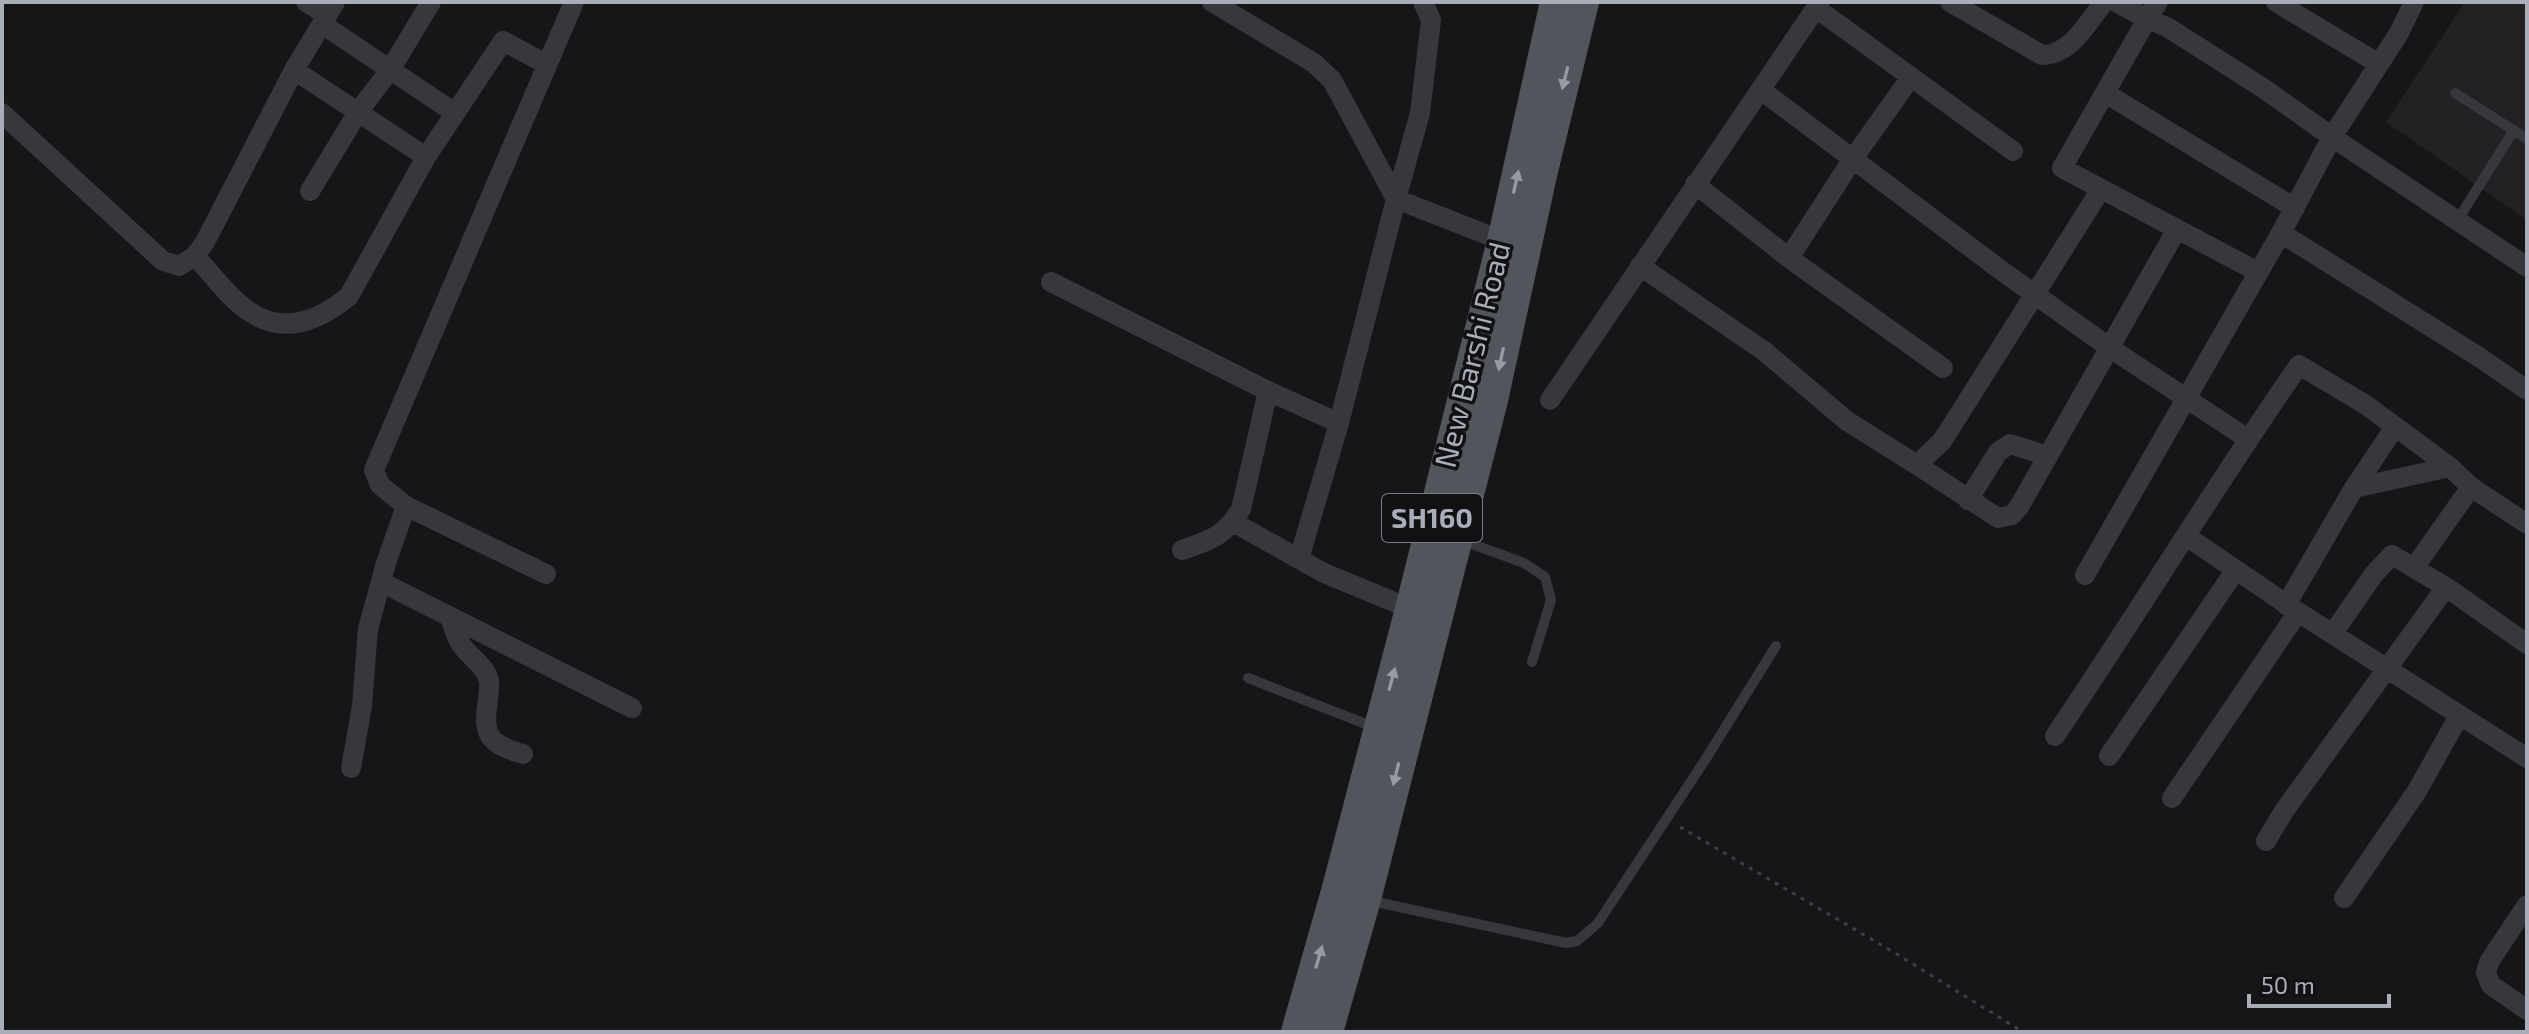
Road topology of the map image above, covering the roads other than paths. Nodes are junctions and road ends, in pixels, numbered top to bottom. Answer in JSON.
{"nodes":[{"id":1,"x":306,"y":2,"type":"edge"},
{"id":2,"x":431,"y":2,"type":"edge"},
{"id":3,"x":574,"y":2,"type":"edge"},
{"id":4,"x":1212,"y":2,"type":"edge"},
{"id":5,"x":1423,"y":2,"type":"edge"},
{"id":6,"x":1556,"y":2,"type":"edge"},
{"id":7,"x":1583,"y":2,"type":"edge"},
{"id":8,"x":1950,"y":2,"type":"edge"},
{"id":9,"x":2104,"y":2,"type":"edge"},
{"id":10,"x":2116,"y":2,"type":"edge"},
{"id":11,"x":2276,"y":2,"type":"edge"},
{"id":12,"x":2414,"y":2,"type":"edge"},
{"id":13,"x":1818,"y":5,"type":"edge"},
{"id":14,"x":2152,"y":10,"type":"edge"},
{"id":15,"x":328,"y":14,"type":"edge"},
{"id":16,"x":546,"y":64,"type":"junction"},
{"id":17,"x":2379,"y":64,"type":"junction"},
{"id":18,"x":294,"y":70,"type":"junction"},
{"id":19,"x":390,"y":70,"type":"junction"},
{"id":20,"x":1911,"y":77,"type":"junction"},
{"id":21,"x":1761,"y":90,"type":"junction"},
{"id":22,"x":2105,"y":93,"type":"junction"},
{"id":23,"x":2455,"y":93,"type":"dead end"},
{"id":24,"x":358,"y":112,"type":"junction"},
{"id":25,"x":2,"y":113,"type":"edge"},
{"id":26,"x":455,"y":113,"type":"junction"},
{"id":27,"x":2514,"y":130,"type":"junction"},
{"id":28,"x":2332,"y":137,"type":"junction"},
{"id":29,"x":2527,"y":139,"type":"edge"},
{"id":30,"x":2013,"y":151,"type":"dead end"},
{"id":31,"x":426,"y":157,"type":"junction"},
{"id":32,"x":1852,"y":160,"type":"junction"},
{"id":33,"x":1695,"y":184,"type":"junction"},
{"id":34,"x":2101,"y":189,"type":"junction"},
{"id":35,"x":310,"y":191,"type":"dead end"},
{"id":36,"x":1396,"y":199,"type":"junction"},
{"id":37,"x":2295,"y":208,"type":"junction"},
{"id":38,"x":2457,"y":221,"type":"junction"},
{"id":39,"x":2177,"y":229,"type":"junction"},
{"id":40,"x":2281,"y":233,"type":"junction"},
{"id":41,"x":1503,"y":241,"type":"junction"},
{"id":42,"x":195,"y":256,"type":"junction"},
{"id":43,"x":1789,"y":258,"type":"junction"},
{"id":44,"x":1640,"y":266,"type":"junction"},
{"id":45,"x":2527,"y":267,"type":"edge"},
{"id":46,"x":2258,"y":272,"type":"junction"},
{"id":47,"x":1051,"y":282,"type":"dead end"},
{"id":48,"x":2035,"y":294,"type":"junction"},
{"id":49,"x":2110,"y":348,"type":"junction"},
{"id":50,"x":1943,"y":368,"type":"dead end"},
{"id":51,"x":2527,"y":390,"type":"edge"},
{"id":52,"x":1268,"y":391,"type":"junction"},
{"id":53,"x":2187,"y":397,"type":"junction"},
{"id":54,"x":1550,"y":400,"type":"dead end"},
{"id":55,"x":1339,"y":423,"type":"junction"},
{"id":56,"x":2395,"y":427,"type":"junction"},
{"id":57,"x":2248,"y":439,"type":"junction"},
{"id":58,"x":2048,"y":456,"type":"junction"},
{"id":59,"x":1917,"y":465,"type":"junction"},
{"id":60,"x":2450,"y":467,"type":"junction"},
{"id":61,"x":2471,"y":487,"type":"junction"},
{"id":62,"x":2354,"y":488,"type":"junction"},
{"id":63,"x":1968,"y":500,"type":"junction"},
{"id":64,"x":406,"y":506,"type":"junction"},
{"id":65,"x":1233,"y":522,"type":"junction"},
{"id":66,"x":2527,"y":524,"type":"edge"},
{"id":67,"x":2186,"y":536,"type":"junction"},
{"id":68,"x":1455,"y":538,"type":"junction"},
{"id":69,"x":1182,"y":550,"type":"dead end"},
{"id":70,"x":1299,"y":559,"type":"junction"},
{"id":71,"x":2414,"y":568,"type":"junction"},
{"id":72,"x":2235,"y":571,"type":"junction"},
{"id":73,"x":546,"y":574,"type":"dead end"},
{"id":74,"x":2085,"y":575,"type":"dead end"},
{"id":75,"x":381,"y":582,"type":"junction"},
{"id":76,"x":2446,"y":587,"type":"junction"},
{"id":77,"x":1411,"y":609,"type":"junction"},
{"id":78,"x":2292,"y":609,"type":"junction"},
{"id":79,"x":450,"y":617,"type":"junction"},
{"id":80,"x":2333,"y":633,"type":"junction"},
{"id":81,"x":2527,"y":644,"type":"edge"},
{"id":82,"x":1776,"y":646,"type":"dead end"},
{"id":83,"x":1532,"y":662,"type":"dead end"},
{"id":84,"x":2387,"y":670,"type":"junction"},
{"id":85,"x":1248,"y":678,"type":"dead end"},
{"id":86,"x":632,"y":708,"type":"dead end"},
{"id":87,"x":2459,"y":716,"type":"junction"},
{"id":88,"x":1379,"y":728,"type":"junction"},
{"id":89,"x":2055,"y":736,"type":"dead end"},
{"id":90,"x":523,"y":754,"type":"dead end"},
{"id":91,"x":2109,"y":756,"type":"dead end"},
{"id":92,"x":2527,"y":758,"type":"edge"},
{"id":93,"x":351,"y":768,"type":"dead end"},
{"id":94,"x":2172,"y":798,"type":"dead end"},
{"id":95,"x":2266,"y":841,"type":"dead end"},
{"id":96,"x":2344,"y":898,"type":"dead end"},
{"id":97,"x":1365,"y":899,"type":"junction"},
{"id":98,"x":2527,"y":905,"type":"edge"},
{"id":99,"x":2527,"y":1010,"type":"edge"},
{"id":100,"x":1297,"y":1032,"type":"edge"},
{"id":101,"x":1327,"y":1032,"type":"edge"}],
"edges":[{"from":1,"to":15,"type":"street"},
{"from":2,"to":19,"type":"street"},
{"from":3,"to":16,"type":"street"},
{"from":4,"to":36,"type":"street"},
{"from":5,"to":36,"type":"street"},
{"from":41,"to":6,"type":"main road","name":"New Barshi Road","number":"SH160","one_way":true},
{"from":7,"to":68,"type":"main road","name":"New Barshi Road","number":"SH160","one_way":true},
{"from":8,"to":9,"type":"street"},
{"from":10,"to":14,"type":"street"},
{"from":11,"to":17,"type":"street"},
{"from":12,"to":17,"type":"street"},
{"from":13,"to":20,"type":"street"},
{"from":13,"to":21,"type":"street"},
{"from":14,"to":22,"type":"street"},
{"from":14,"to":28,"type":"street"},
{"from":15,"to":18,"type":"street"},
{"from":15,"to":19,"type":"street"},
{"from":16,"to":26,"type":"street"},
{"from":16,"to":64,"type":"street"},
{"from":17,"to":28,"type":"street"},
{"from":18,"to":24,"type":"street"},
{"from":18,"to":42,"type":"street"},
{"from":19,"to":24,"type":"street"},
{"from":19,"to":26,"type":"street"},
{"from":20,"to":30,"type":"street"},
{"from":20,"to":32,"type":"street"},
{"from":21,"to":32,"type":"street"},
{"from":21,"to":33,"type":"street"},
{"from":22,"to":34,"type":"street"},
{"from":22,"to":37,"type":"street"},
{"from":23,"to":27,"type":"lane"},
{"from":24,"to":31,"type":"street"},
{"from":24,"to":35,"type":"street"},
{"from":25,"to":42,"type":"street"},
{"from":26,"to":31,"type":"street"},
{"from":27,"to":29,"type":"lane"},
{"from":27,"to":38,"type":"lane"},
{"from":28,"to":37,"type":"street"},
{"from":28,"to":38,"type":"street"},
{"from":31,"to":42,"type":"street"},
{"from":32,"to":43,"type":"street"},
{"from":32,"to":48,"type":"street"},
{"from":33,"to":43,"type":"street"},
{"from":33,"to":44,"type":"street"},
{"from":34,"to":39,"type":"street"},
{"from":34,"to":48,"type":"street"},
{"from":36,"to":41,"type":"street"},
{"from":36,"to":55,"type":"street"},
{"from":37,"to":40,"type":"street"},
{"from":38,"to":45,"type":"street"},
{"from":39,"to":46,"type":"street"},
{"from":39,"to":49,"type":"street"},
{"from":40,"to":46,"type":"street"},
{"from":40,"to":51,"type":"street"},
{"from":41,"to":77,"type":"main road","name":"New Barshi Road","number":"SH160"},
{"from":43,"to":50,"type":"street"},
{"from":44,"to":54,"type":"street"},
{"from":44,"to":59,"type":"street"},
{"from":46,"to":53,"type":"street"},
{"from":47,"to":52,"type":"street"},
{"from":48,"to":49,"type":"street"},
{"from":48,"to":59,"type":"street"},
{"from":49,"to":53,"type":"street"},
{"from":49,"to":58,"type":"street"},
{"from":52,"to":55,"type":"street"},
{"from":52,"to":65,"type":"street"},
{"from":53,"to":57,"type":"street"},
{"from":53,"to":74,"type":"street"},
{"from":55,"to":70,"type":"street"},
{"from":56,"to":57,"type":"street"},
{"from":56,"to":60,"type":"street"},
{"from":56,"to":62,"type":"street"},
{"from":57,"to":67,"type":"street"},
{"from":58,"to":63,"type":"street"},
{"from":58,"to":63,"type":"street"},
{"from":59,"to":63,"type":"street"},
{"from":60,"to":61,"type":"street"},
{"from":60,"to":62,"type":"street"},
{"from":61,"to":66,"type":"street"},
{"from":61,"to":71,"type":"street"},
{"from":62,"to":78,"type":"street"},
{"from":64,"to":73,"type":"street"},
{"from":64,"to":75,"type":"street"},
{"from":65,"to":69,"type":"street"},
{"from":65,"to":70,"type":"street"},
{"from":67,"to":72,"type":"street"},
{"from":67,"to":89,"type":"street"},
{"from":68,"to":83,"type":"lane"},
{"from":68,"to":97,"type":"main road","name":"New Barshi Road","number":"SH160","one_way":true},
{"from":70,"to":77,"type":"street"},
{"from":71,"to":76,"type":"street"},
{"from":71,"to":80,"type":"street"},
{"from":72,"to":78,"type":"street"},
{"from":72,"to":91,"type":"street"},
{"from":75,"to":79,"type":"street"},
{"from":75,"to":93,"type":"street"},
{"from":76,"to":81,"type":"street"},
{"from":76,"to":84,"type":"street"},
{"from":88,"to":77,"type":"main road","name":"New Barshi Road","number":"SH160","one_way":true},
{"from":78,"to":80,"type":"street"},
{"from":78,"to":94,"type":"street"},
{"from":79,"to":86,"type":"street"},
{"from":79,"to":90,"type":"street"},
{"from":80,"to":84,"type":"street"},
{"from":82,"to":97,"type":"lane"},
{"from":84,"to":87,"type":"street"},
{"from":84,"to":95,"type":"street"},
{"from":85,"to":88,"type":"lane"},
{"from":87,"to":92,"type":"street"},
{"from":87,"to":96,"type":"street"},
{"from":100,"to":88,"type":"main road","name":"New Barshi Road","number":"SH160","one_way":true},
{"from":97,"to":101,"type":"main road","name":"New Barshi Road","number":"SH160"},
{"from":98,"to":99,"type":"street"}]}
